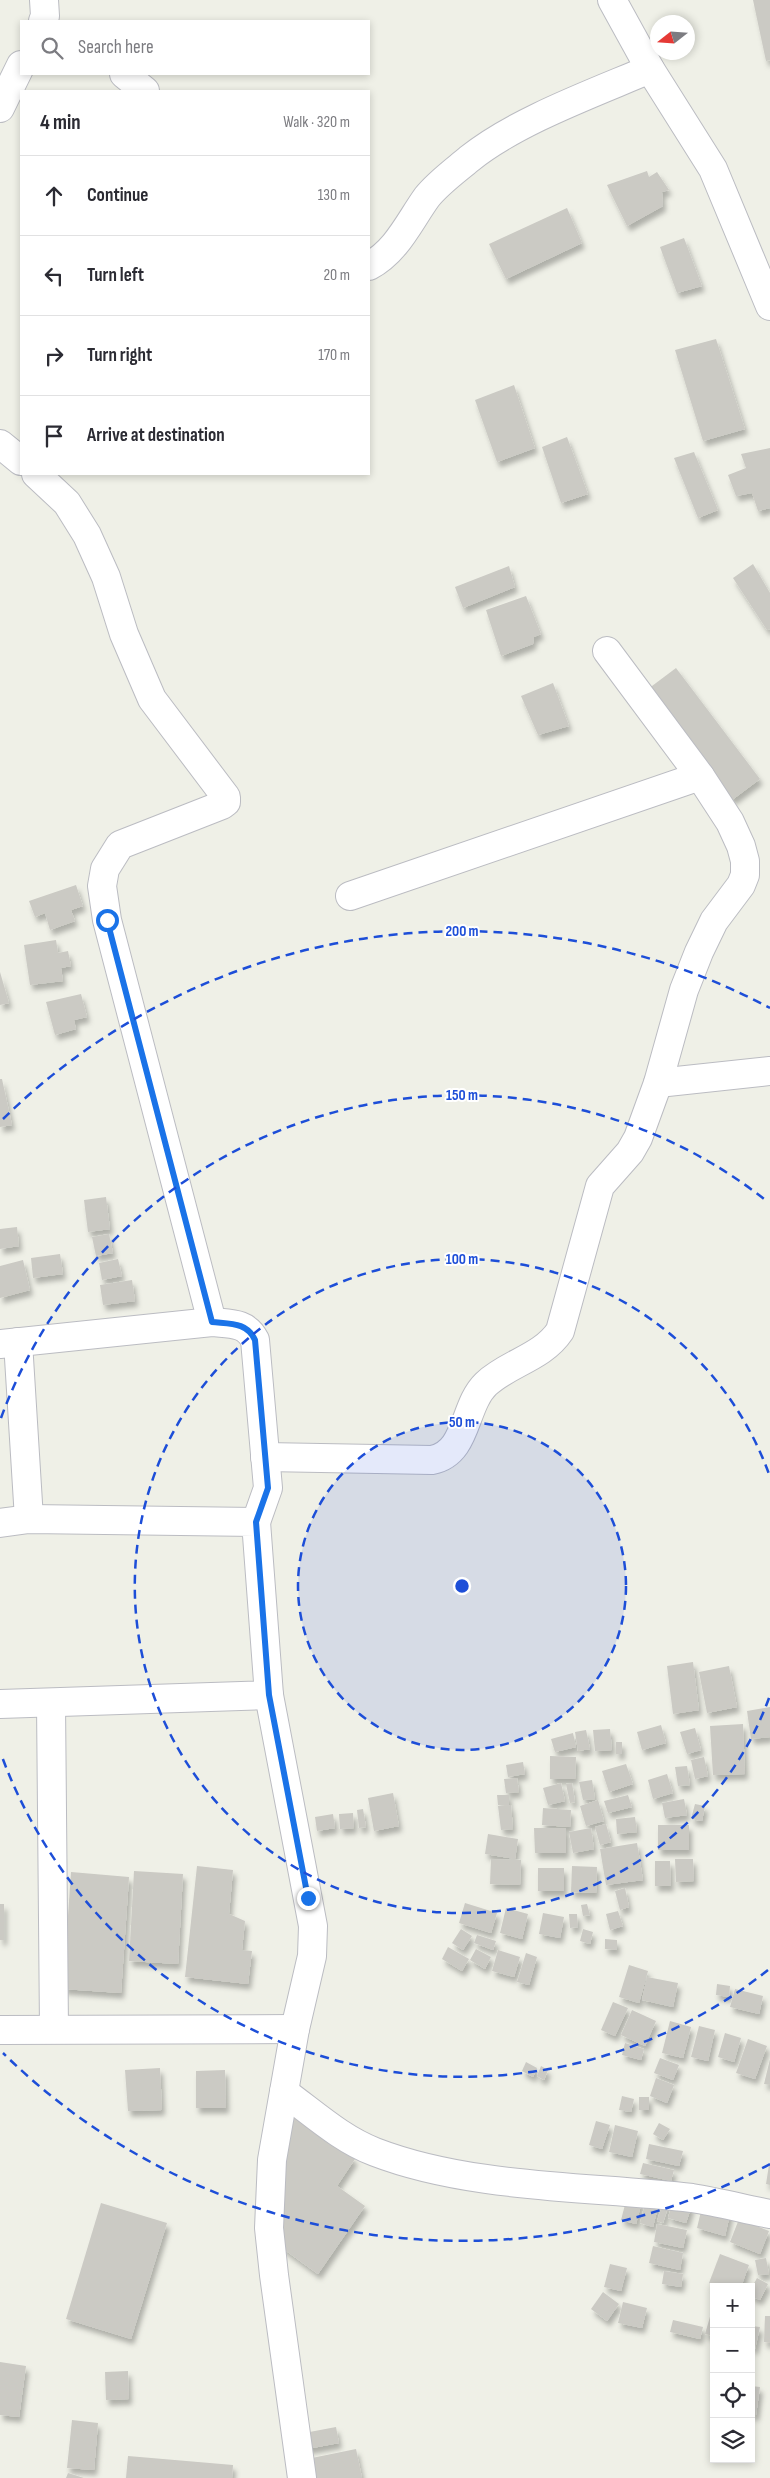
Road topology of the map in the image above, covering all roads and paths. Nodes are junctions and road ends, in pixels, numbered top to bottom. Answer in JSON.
{"nodes":[{"id":1,"x":612,"y":0,"type":"edge"},
{"id":2,"x":20,"y":67,"type":"edge"},
{"id":3,"x":650,"y":69,"type":"junction"},
{"id":4,"x":125,"y":75,"type":"edge"},
{"id":5,"x":144,"y":90,"type":"edge"},
{"id":6,"x":0,"y":108,"type":"edge"},
{"id":7,"x":370,"y":265,"type":"edge"},
{"id":8,"x":770,"y":306,"type":"edge"},
{"id":9,"x":0,"y":444,"type":"edge"},
{"id":10,"x":20,"y":460,"type":"edge"},
{"id":11,"x":37,"y":475,"type":"edge"},
{"id":12,"x":607,"y":651,"type":"dead end"},
{"id":13,"x":700,"y":776,"type":"junction"},
{"id":14,"x":350,"y":896,"type":"dead end"},
{"id":15,"x":770,"y":1071,"type":"edge"},
{"id":16,"x":658,"y":1083,"type":"junction"},
{"id":17,"x":212,"y":1322,"type":"junction"},
{"id":18,"x":9,"y":1343,"type":"edge"},
{"id":19,"x":265,"y":1457,"type":"junction"},
{"id":20,"x":29,"y":1519,"type":"junction"},
{"id":21,"x":0,"y":1522,"type":"edge"},
{"id":22,"x":256,"y":1522,"type":"junction"},
{"id":23,"x":269,"y":1695,"type":"junction"},
{"id":24,"x":51,"y":1703,"type":"junction"},
{"id":25,"x":0,"y":1704,"type":"edge"},
{"id":26,"x":54,"y":2029,"type":"junction"},
{"id":27,"x":295,"y":2029,"type":"junction"},
{"id":28,"x":0,"y":2030,"type":"edge"},
{"id":29,"x":284,"y":2092,"type":"junction"},
{"id":30,"x":770,"y":2214,"type":"edge"},
{"id":31,"x":302,"y":2478,"type":"edge"}],
"edges":[{"from":1,"to":3,"type":"street"},
{"from":2,"to":6,"type":"street"},
{"from":3,"to":7,"type":"street"},
{"from":3,"to":8,"type":"street"},
{"from":4,"to":5,"type":"street"},
{"from":9,"to":10,"type":"street"},
{"from":11,"to":17,"type":"street"},
{"from":12,"to":13,"type":"street"},
{"from":13,"to":14,"type":"street"},
{"from":13,"to":16,"type":"street"},
{"from":15,"to":16,"type":"street"},
{"from":16,"to":19,"type":"street"},
{"from":17,"to":18,"type":"street"},
{"from":17,"to":19,"type":"street"},
{"from":18,"to":20,"type":"street"},
{"from":19,"to":22,"type":"street"},
{"from":20,"to":21,"type":"street"},
{"from":20,"to":22,"type":"street"},
{"from":22,"to":23,"type":"street"},
{"from":23,"to":24,"type":"street"},
{"from":23,"to":27,"type":"street"},
{"from":24,"to":25,"type":"street"},
{"from":24,"to":26,"type":"street"},
{"from":26,"to":27,"type":"street"},
{"from":26,"to":28,"type":"street"},
{"from":27,"to":29,"type":"street"},
{"from":29,"to":30,"type":"street"},
{"from":29,"to":31,"type":"street"}]}
